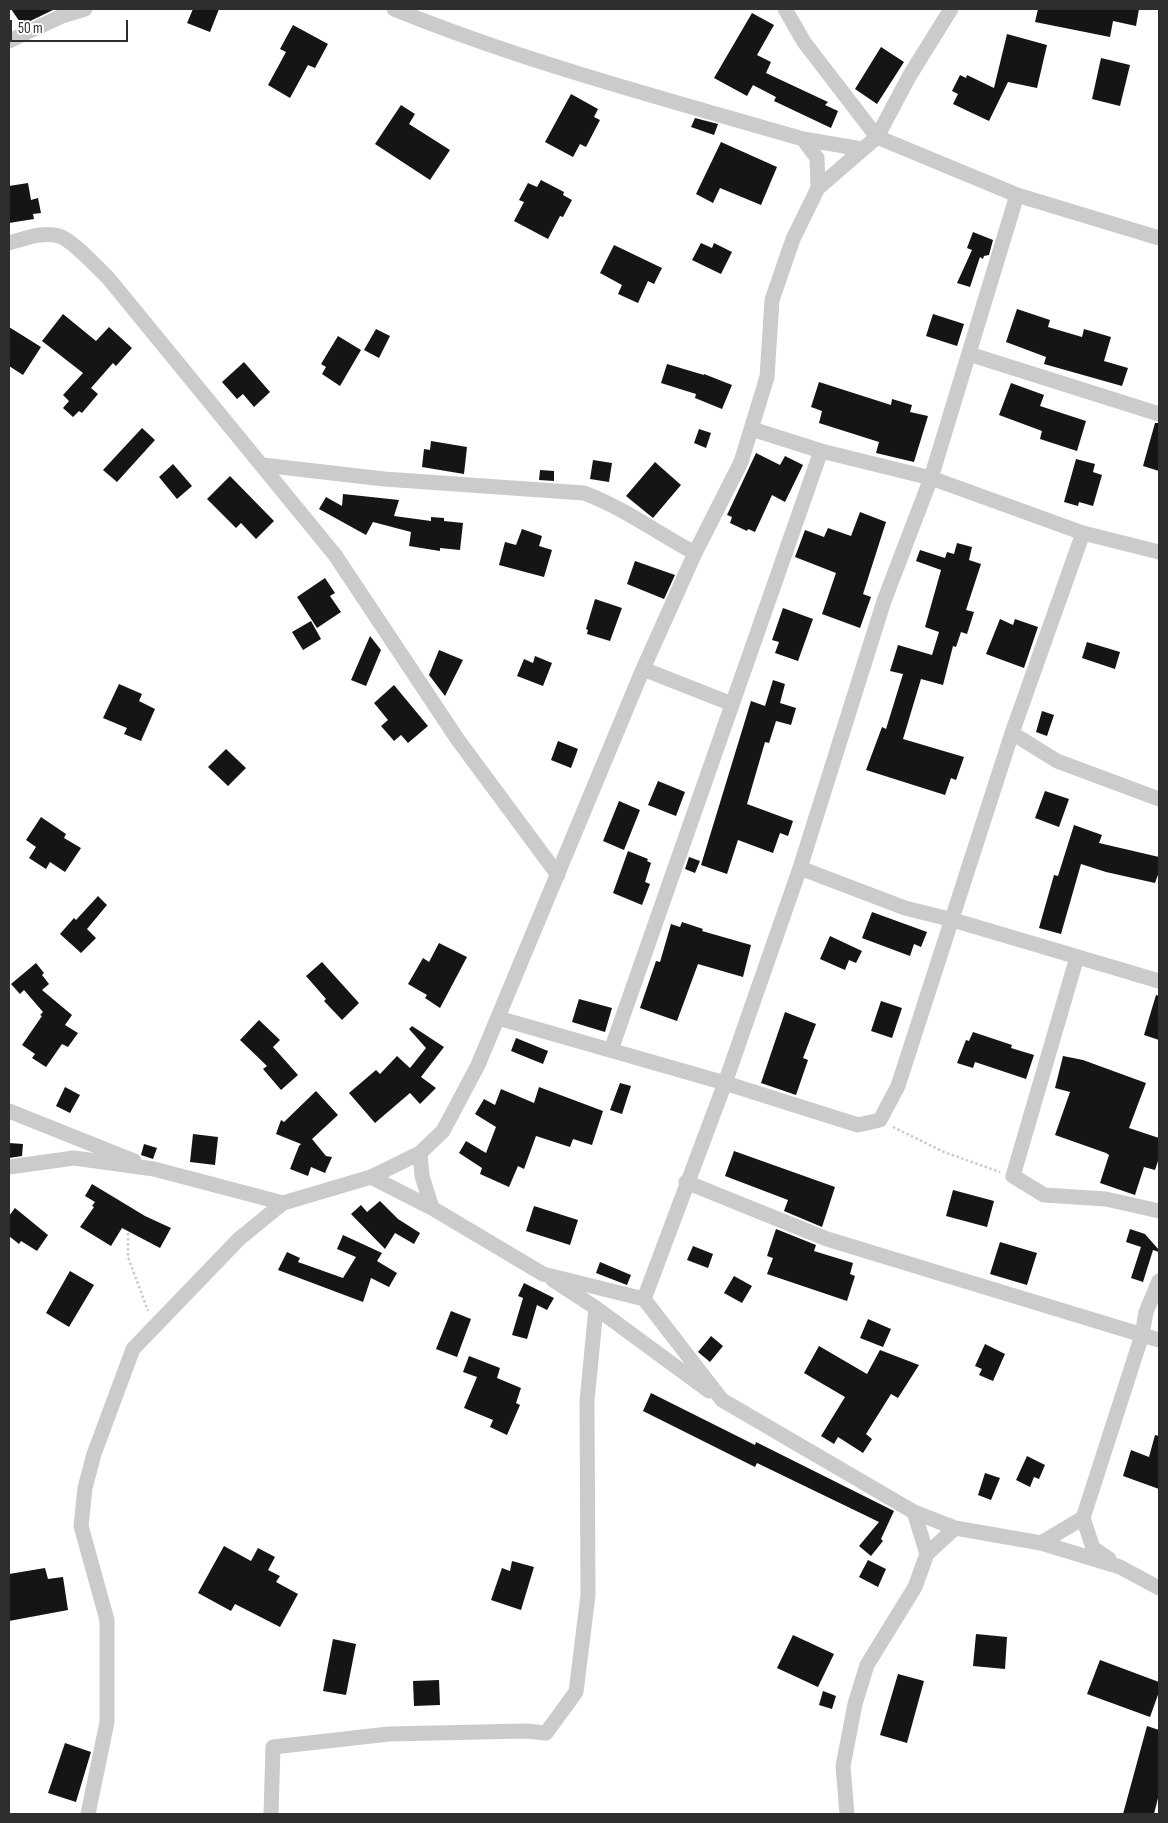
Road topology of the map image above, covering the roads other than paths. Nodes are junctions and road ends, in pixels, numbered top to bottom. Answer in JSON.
{"nodes":[{"id":1,"x":85,"y":9,"type":"edge"},
{"id":2,"x":394,"y":9,"type":"edge"},
{"id":3,"x":784,"y":9,"type":"edge"},
{"id":4,"x":951,"y":9,"type":"edge"},
{"id":5,"x":9,"y":41,"type":"edge"},
{"id":6,"x":877,"y":137,"type":"junction"},
{"id":7,"x":803,"y":139,"type":"junction"},
{"id":8,"x":862,"y":148,"type":"junction"},
{"id":9,"x":818,"y":188,"type":"junction"},
{"id":10,"x":1018,"y":195,"type":"junction"},
{"id":11,"x":1159,"y":238,"type":"edge"},
{"id":12,"x":9,"y":243,"type":"edge"},
{"id":13,"x":969,"y":354,"type":"junction"},
{"id":14,"x":1159,"y":414,"type":"edge"},
{"id":15,"x":752,"y":429,"type":"junction"},
{"id":16,"x":822,"y":451,"type":"junction"},
{"id":17,"x":263,"y":465,"type":"junction"},
{"id":18,"x":931,"y":478,"type":"junction"},
{"id":19,"x":1083,"y":533,"type":"junction"},
{"id":20,"x":695,"y":552,"type":"junction"},
{"id":21,"x":1159,"y":552,"type":"edge"},
{"id":22,"x":643,"y":669,"type":"junction"},
{"id":23,"x":732,"y":704,"type":"junction"},
{"id":24,"x":1012,"y":732,"type":"junction"},
{"id":25,"x":1159,"y":799,"type":"edge"},
{"id":26,"x":800,"y":868,"type":"junction"},
{"id":27,"x":558,"y":875,"type":"junction"},
{"id":28,"x":953,"y":920,"type":"junction"},
{"id":29,"x":1077,"y":958,"type":"junction"},
{"id":30,"x":1159,"y":982,"type":"edge"},
{"id":31,"x":498,"y":1018,"type":"junction"},
{"id":32,"x":611,"y":1050,"type":"junction"},
{"id":33,"x":725,"y":1083,"type":"junction"},
{"id":34,"x":9,"y":1111,"type":"edge"},
{"id":35,"x":420,"y":1153,"type":"junction"},
{"id":36,"x":9,"y":1167,"type":"edge"},
{"id":37,"x":154,"y":1169,"type":"junction"},
{"id":38,"x":371,"y":1177,"type":"junction"},
{"id":39,"x":686,"y":1182,"type":"junction"},
{"id":40,"x":283,"y":1203,"type":"junction"},
{"id":41,"x":432,"y":1208,"type":"junction"},
{"id":42,"x":1159,"y":1211,"type":"edge"},
{"id":43,"x":543,"y":1274,"type":"junction"},
{"id":44,"x":1159,"y":1281,"type":"edge"},
{"id":45,"x":644,"y":1299,"type":"junction"},
{"id":46,"x":596,"y":1308,"type":"junction"},
{"id":47,"x":1142,"y":1335,"type":"junction"},
{"id":48,"x":1159,"y":1340,"type":"edge"},
{"id":49,"x":722,"y":1400,"type":"junction"},
{"id":50,"x":914,"y":1512,"type":"junction"},
{"id":51,"x":1083,"y":1518,"type":"junction"},
{"id":52,"x":955,"y":1528,"type":"junction"},
{"id":53,"x":1041,"y":1543,"type":"junction"},
{"id":54,"x":927,"y":1554,"type":"junction"},
{"id":55,"x":1120,"y":1567,"type":"junction"},
{"id":56,"x":1159,"y":1588,"type":"edge"},
{"id":57,"x":88,"y":1814,"type":"edge"},
{"id":58,"x":271,"y":1814,"type":"edge"},
{"id":59,"x":847,"y":1814,"type":"edge"}],
"edges":[{"from":1,"to":5,"type":"street"},
{"from":2,"to":7,"type":"street"},
{"from":3,"to":6,"type":"street"},
{"from":4,"to":6,"type":"street"},
{"from":6,"to":8,"type":"street"},
{"from":6,"to":10,"type":"street"},
{"from":7,"to":8,"type":"street"},
{"from":7,"to":9,"type":"street"},
{"from":8,"to":9,"type":"street"},
{"from":9,"to":15,"type":"street"},
{"from":10,"to":11,"type":"street"},
{"from":10,"to":13,"type":"street"},
{"from":12,"to":17,"type":"street"},
{"from":13,"to":14,"type":"street"},
{"from":13,"to":18,"type":"street"},
{"from":15,"to":16,"type":"street"},
{"from":15,"to":20,"type":"street"},
{"from":16,"to":18,"type":"street"},
{"from":16,"to":23,"type":"street"},
{"from":17,"to":20,"type":"street"},
{"from":17,"to":27,"type":"street"},
{"from":18,"to":19,"type":"street"},
{"from":18,"to":26,"type":"street"},
{"from":19,"to":21,"type":"street"},
{"from":19,"to":24,"type":"street"},
{"from":20,"to":22,"type":"street"},
{"from":22,"to":23,"type":"street"},
{"from":22,"to":27,"type":"street"},
{"from":23,"to":32,"type":"street"},
{"from":24,"to":25,"type":"street"},
{"from":24,"to":28,"type":"street"},
{"from":26,"to":28,"type":"street"},
{"from":26,"to":33,"type":"street"},
{"from":27,"to":31,"type":"street"},
{"from":28,"to":29,"type":"street"},
{"from":28,"to":33,"type":"street"},
{"from":29,"to":30,"type":"street"},
{"from":29,"to":42,"type":"street"},
{"from":31,"to":32,"type":"street"},
{"from":31,"to":35,"type":"street"},
{"from":32,"to":33,"type":"street"},
{"from":33,"to":39,"type":"street"},
{"from":34,"to":37,"type":"street"},
{"from":35,"to":38,"type":"street"},
{"from":35,"to":41,"type":"street"},
{"from":36,"to":37,"type":"street"},
{"from":37,"to":40,"type":"street"},
{"from":38,"to":40,"type":"street"},
{"from":38,"to":41,"type":"street"},
{"from":39,"to":45,"type":"street"},
{"from":39,"to":47,"type":"street"},
{"from":40,"to":57,"type":"street"},
{"from":41,"to":43,"type":"street"},
{"from":43,"to":45,"type":"street"},
{"from":43,"to":46,"type":"street"},
{"from":44,"to":47,"type":"street"},
{"from":45,"to":49,"type":"street"},
{"from":46,"to":49,"type":"street"},
{"from":46,"to":58,"type":"street"},
{"from":47,"to":48,"type":"street"},
{"from":47,"to":51,"type":"street"},
{"from":49,"to":50,"type":"street"},
{"from":50,"to":52,"type":"street"},
{"from":50,"to":54,"type":"street"},
{"from":51,"to":53,"type":"street"},
{"from":51,"to":55,"type":"street"},
{"from":52,"to":53,"type":"street"},
{"from":52,"to":54,"type":"street"},
{"from":53,"to":55,"type":"street"},
{"from":54,"to":59,"type":"street"},
{"from":55,"to":56,"type":"street"}]}
